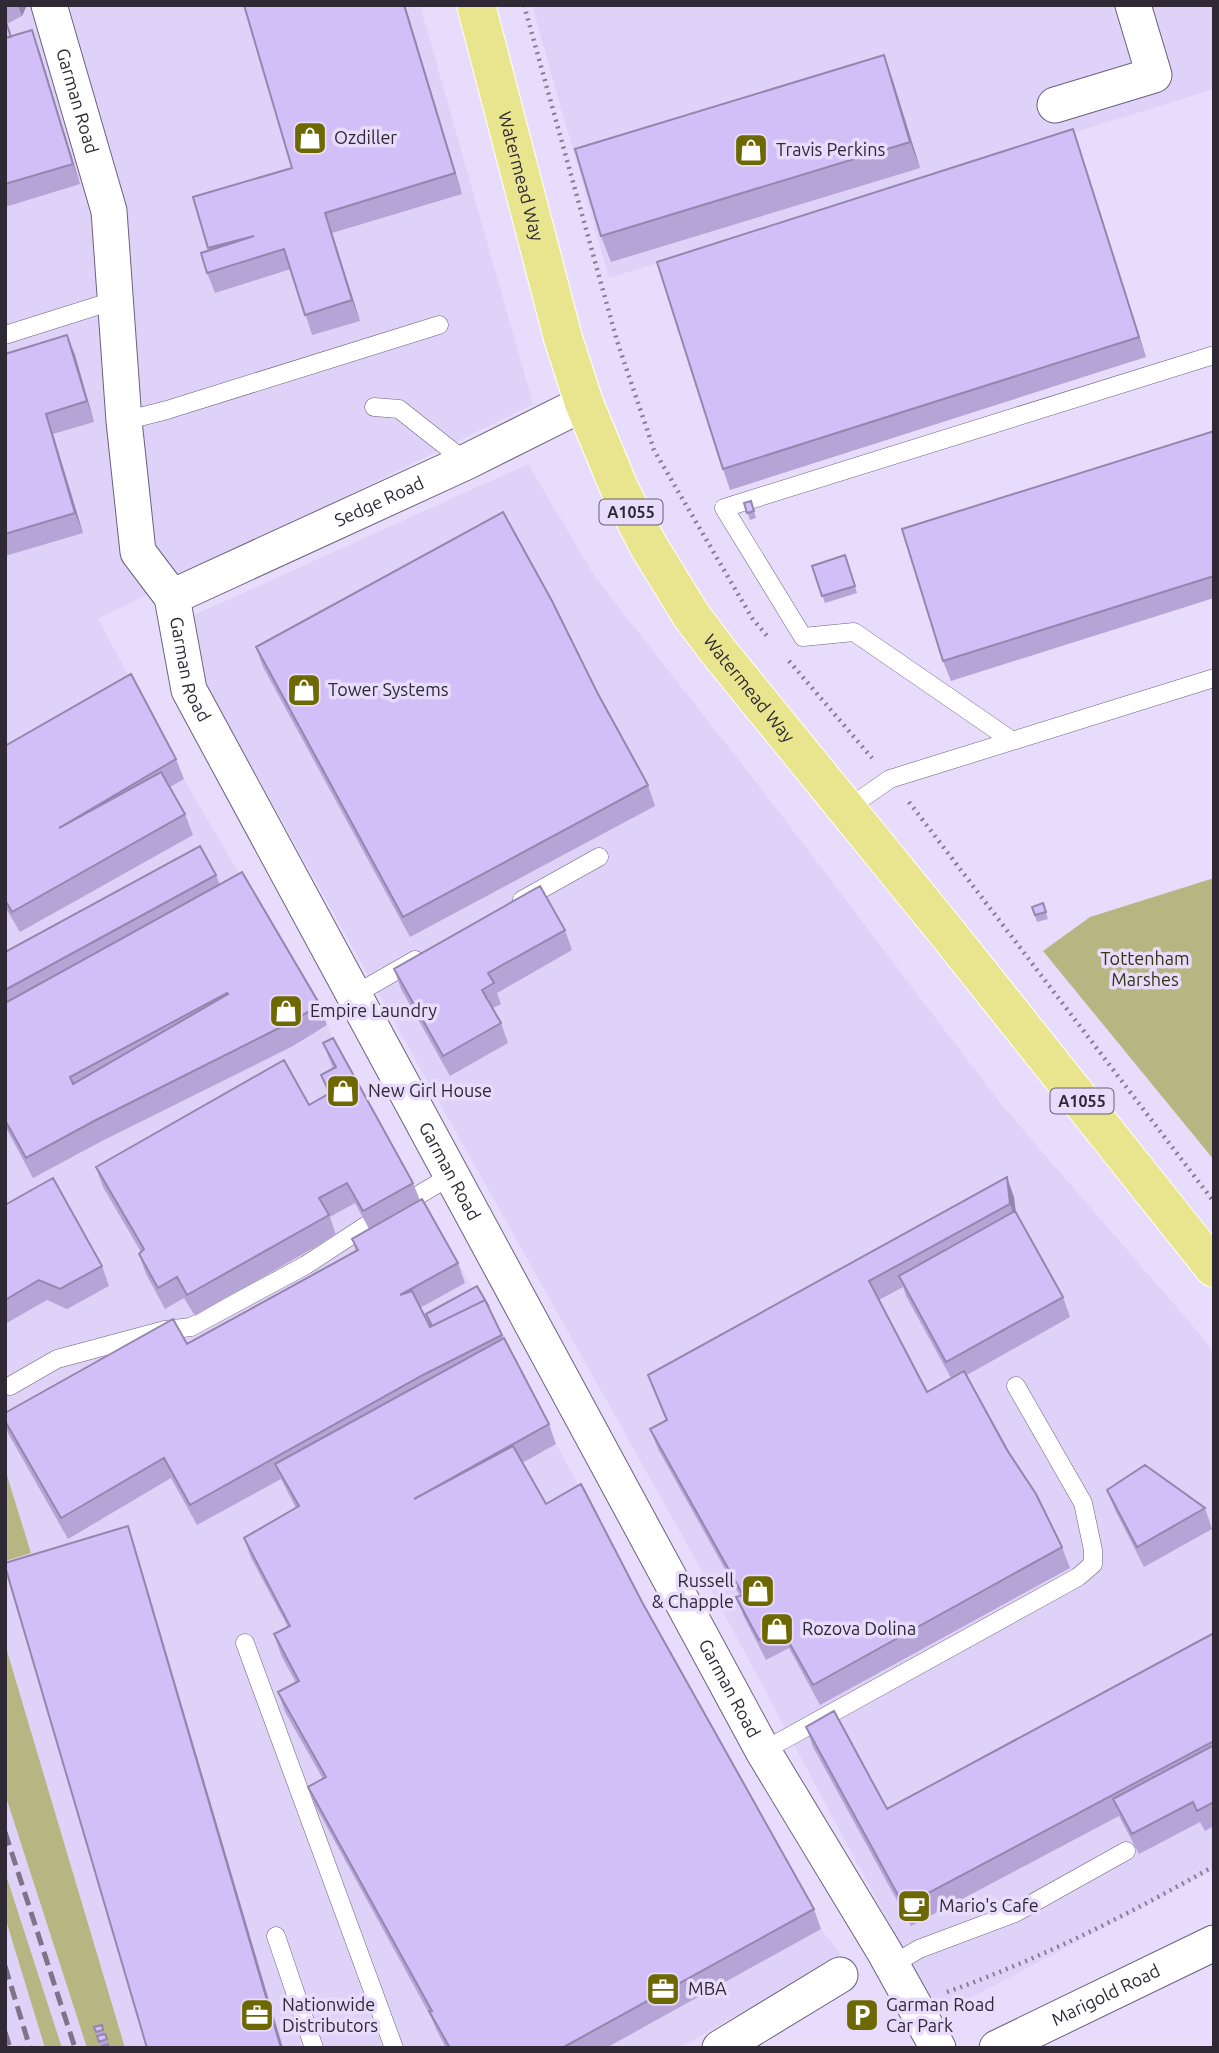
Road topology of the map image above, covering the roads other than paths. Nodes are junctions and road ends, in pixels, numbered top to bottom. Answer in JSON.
{"nodes":[{"id":1,"x":49,"y":5,"type":"edge"},
{"id":2,"x":476,"y":5,"type":"edge"},
{"id":3,"x":1133,"y":5,"type":"edge"},
{"id":4,"x":1055,"y":105,"type":"dead end"},
{"id":5,"x":116,"y":300,"type":"junction"},
{"id":6,"x":439,"y":325,"type":"dead end"},
{"id":7,"x":5,"y":334,"type":"edge"},
{"id":8,"x":1214,"y":355,"type":"edge"},
{"id":9,"x":584,"y":403,"type":"junction"},
{"id":10,"x":374,"y":407,"type":"dead end"},
{"id":11,"x":124,"y":421,"type":"junction"},
{"id":12,"x":466,"y":462,"type":"junction"},
{"id":13,"x":172,"y":597,"type":"junction"},
{"id":14,"x":1214,"y":678,"type":"edge"},
{"id":15,"x":1011,"y":740,"type":"junction"},
{"id":16,"x":845,"y":810,"type":"junction"},
{"id":17,"x":599,"y":857,"type":"dead end"},
{"id":18,"x":506,"y":909,"type":"edge"},
{"id":19,"x":425,"y":955,"type":"edge"},
{"id":20,"x":354,"y":995,"type":"junction"},
{"id":21,"x":452,"y":1175,"type":"junction"},
{"id":22,"x":417,"y":1196,"type":"dead end"},
{"id":23,"x":367,"y":1225,"type":"edge"},
{"id":24,"x":1214,"y":1268,"type":"edge"},
{"id":25,"x":10,"y":1386,"type":"dead end"},
{"id":26,"x":1016,"y":1386,"type":"dead end"},
{"id":27,"x":245,"y":1643,"type":"dead end"},
{"id":28,"x":763,"y":1751,"type":"junction"},
{"id":29,"x":1126,"y":1851,"type":"edge"},
{"id":30,"x":276,"y":1936,"type":"dead end"},
{"id":31,"x":1214,"y":1943,"type":"edge"},
{"id":32,"x":891,"y":1965,"type":"junction"},
{"id":33,"x":840,"y":1975,"type":"dead end"},
{"id":34,"x":314,"y":2048,"type":"edge"},
{"id":35,"x":394,"y":2048,"type":"edge"},
{"id":36,"x":720,"y":2048,"type":"edge"},
{"id":37,"x":938,"y":2048,"type":"edge"},
{"id":38,"x":997,"y":2048,"type":"edge"}],
"edges":[{"from":1,"to":5,"type":"street","name":"Garman Road"},
{"from":2,"to":9,"type":"main road","name":"Watermead Way","number":"A1055"},
{"from":3,"to":4,"type":"street"},
{"from":5,"to":7,"type":"lane"},
{"from":5,"to":11,"type":"street","name":"Garman Road"},
{"from":6,"to":11,"type":"lane"},
{"from":8,"to":15,"type":"lane"},
{"from":9,"to":12,"type":"street","name":"Sedge Road"},
{"from":9,"to":16,"type":"main road","name":"Watermead Way","number":"A1055"},
{"from":10,"to":12,"type":"lane"},
{"from":11,"to":13,"type":"street","name":"Garman Road"},
{"from":12,"to":13,"type":"street","name":"Sedge Road"},
{"from":13,"to":20,"type":"street","name":"Garman Road"},
{"from":14,"to":15,"type":"lane"},
{"from":15,"to":16,"type":"lane"},
{"from":16,"to":24,"type":"main road","name":"Watermead Way","number":"A1055"},
{"from":17,"to":18,"type":"lane"},
{"from":19,"to":20,"type":"lane"},
{"from":20,"to":21,"type":"street","name":"Garman Road"},
{"from":21,"to":22,"type":"lane"},
{"from":21,"to":28,"type":"street","name":"Garman Road"},
{"from":23,"to":25,"type":"lane"},
{"from":26,"to":28,"type":"lane"},
{"from":27,"to":35,"type":"lane"},
{"from":28,"to":32,"type":"street","name":"Garman Road"},
{"from":29,"to":32,"type":"lane"},
{"from":30,"to":34,"type":"lane"},
{"from":31,"to":38,"type":"street","name":"Marigold Road"},
{"from":32,"to":37,"type":"street","name":"Garman Road"},
{"from":33,"to":36,"type":"street"}]}
